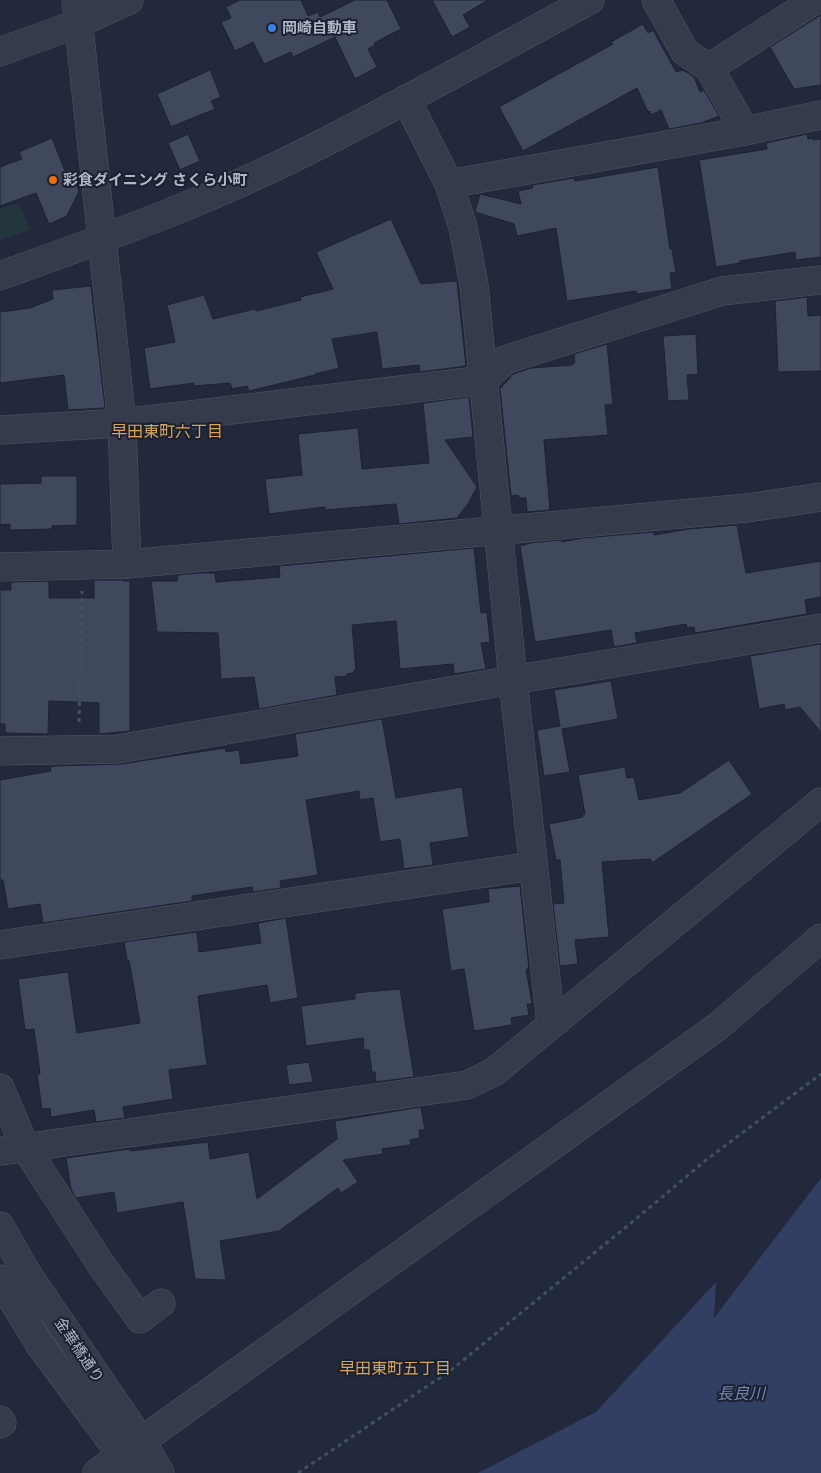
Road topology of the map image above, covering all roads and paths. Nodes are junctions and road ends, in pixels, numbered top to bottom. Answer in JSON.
{"nodes":[{"id":1,"x":129,"y":0,"type":"edge"},
{"id":2,"x":590,"y":0,"type":"edge"},
{"id":3,"x":656,"y":0,"type":"edge"},
{"id":4,"x":815,"y":0,"type":"edge"},
{"id":5,"x":77,"y":12,"type":"edge"},
{"id":6,"x":0,"y":52,"type":"edge"},
{"id":7,"x":709,"y":68,"type":"junction"},
{"id":8,"x":406,"y":99,"type":"junction"},
{"id":9,"x":821,"y":115,"type":"edge"},
{"id":10,"x":745,"y":131,"type":"junction"},
{"id":11,"x":449,"y":184,"type":"junction"},
{"id":12,"x":102,"y":239,"type":"junction"},
{"id":13,"x":0,"y":276,"type":"edge"},
{"id":14,"x":821,"y":280,"type":"edge"},
{"id":15,"x":484,"y":380,"type":"junction"},
{"id":16,"x":122,"y":423,"type":"junction"},
{"id":17,"x":0,"y":430,"type":"edge"},
{"id":18,"x":821,"y":497,"type":"edge"},
{"id":19,"x":498,"y":531,"type":"junction"},
{"id":20,"x":127,"y":564,"type":"junction"},
{"id":21,"x":82,"y":565,"type":"junction"},
{"id":22,"x":0,"y":567,"type":"edge"},
{"id":23,"x":821,"y":628,"type":"edge"},
{"id":24,"x":513,"y":680,"type":"junction"},
{"id":25,"x":78,"y":750,"type":"junction"},
{"id":26,"x":0,"y":751,"type":"edge"},
{"id":27,"x":821,"y":802,"type":"edge"},
{"id":28,"x":533,"y":866,"type":"junction"},
{"id":29,"x":821,"y":938,"type":"edge"},
{"id":30,"x":0,"y":945,"type":"edge"},
{"id":31,"x":551,"y":1024,"type":"junction"},
{"id":32,"x":821,"y":1074,"type":"edge"},
{"id":33,"x":0,"y":1088,"type":"edge"},
{"id":34,"x":14,"y":1149,"type":"junction"},
{"id":35,"x":0,"y":1226,"type":"edge"},
{"id":36,"x":0,"y":1279,"type":"edge"},
{"id":37,"x":161,"y":1303,"type":"dead end"},
{"id":38,"x":0,"y":1420,"type":"edge"},
{"id":39,"x":0,"y":1424,"type":"edge"},
{"id":40,"x":133,"y":1456,"type":"edge"},
{"id":41,"x":96,"y":1473,"type":"edge"},
{"id":42,"x":160,"y":1473,"type":"edge"},
{"id":43,"x":298,"y":1473,"type":"edge"}],
"edges":[{"from":1,"to":5,"type":"street"},
{"from":2,"to":8,"type":"street"},
{"from":3,"to":7,"type":"street"},
{"from":4,"to":7,"type":"street"},
{"from":5,"to":6,"type":"street"},
{"from":5,"to":12,"type":"street"},
{"from":7,"to":10,"type":"street"},
{"from":8,"to":11,"type":"street"},
{"from":8,"to":12,"type":"street"},
{"from":9,"to":10,"type":"street"},
{"from":10,"to":11,"type":"street"},
{"from":11,"to":15,"type":"street"},
{"from":12,"to":13,"type":"street"},
{"from":12,"to":16,"type":"street"},
{"from":14,"to":15,"type":"street"},
{"from":15,"to":16,"type":"street"},
{"from":15,"to":19,"type":"street"},
{"from":16,"to":17,"type":"street"},
{"from":16,"to":20,"type":"street"},
{"from":18,"to":19,"type":"street"},
{"from":19,"to":20,"type":"street"},
{"from":19,"to":24,"type":"street"},
{"from":20,"to":21,"type":"street"},
{"from":21,"to":22,"type":"street"},
{"from":21,"to":25,"type":"path"},
{"from":23,"to":24,"type":"street"},
{"from":24,"to":25,"type":"street"},
{"from":24,"to":28,"type":"street"},
{"from":25,"to":26,"type":"street"},
{"from":27,"to":31,"type":"street"},
{"from":28,"to":30,"type":"street"},
{"from":28,"to":31,"type":"street"},
{"from":29,"to":40,"type":"street"},
{"from":31,"to":34,"type":"street"},
{"from":32,"to":43,"type":"path"},
{"from":33,"to":34,"type":"street"},
{"from":34,"to":37,"type":"street"},
{"from":35,"to":40,"type":"street","name":"金華橋通り"},
{"from":36,"to":40,"type":"street","name":"金華橋通り"},
{"from":38,"to":39,"type":"street"},
{"from":40,"to":41,"type":"street"},
{"from":40,"to":42,"type":"street","name":"金華橋通り"}]}
